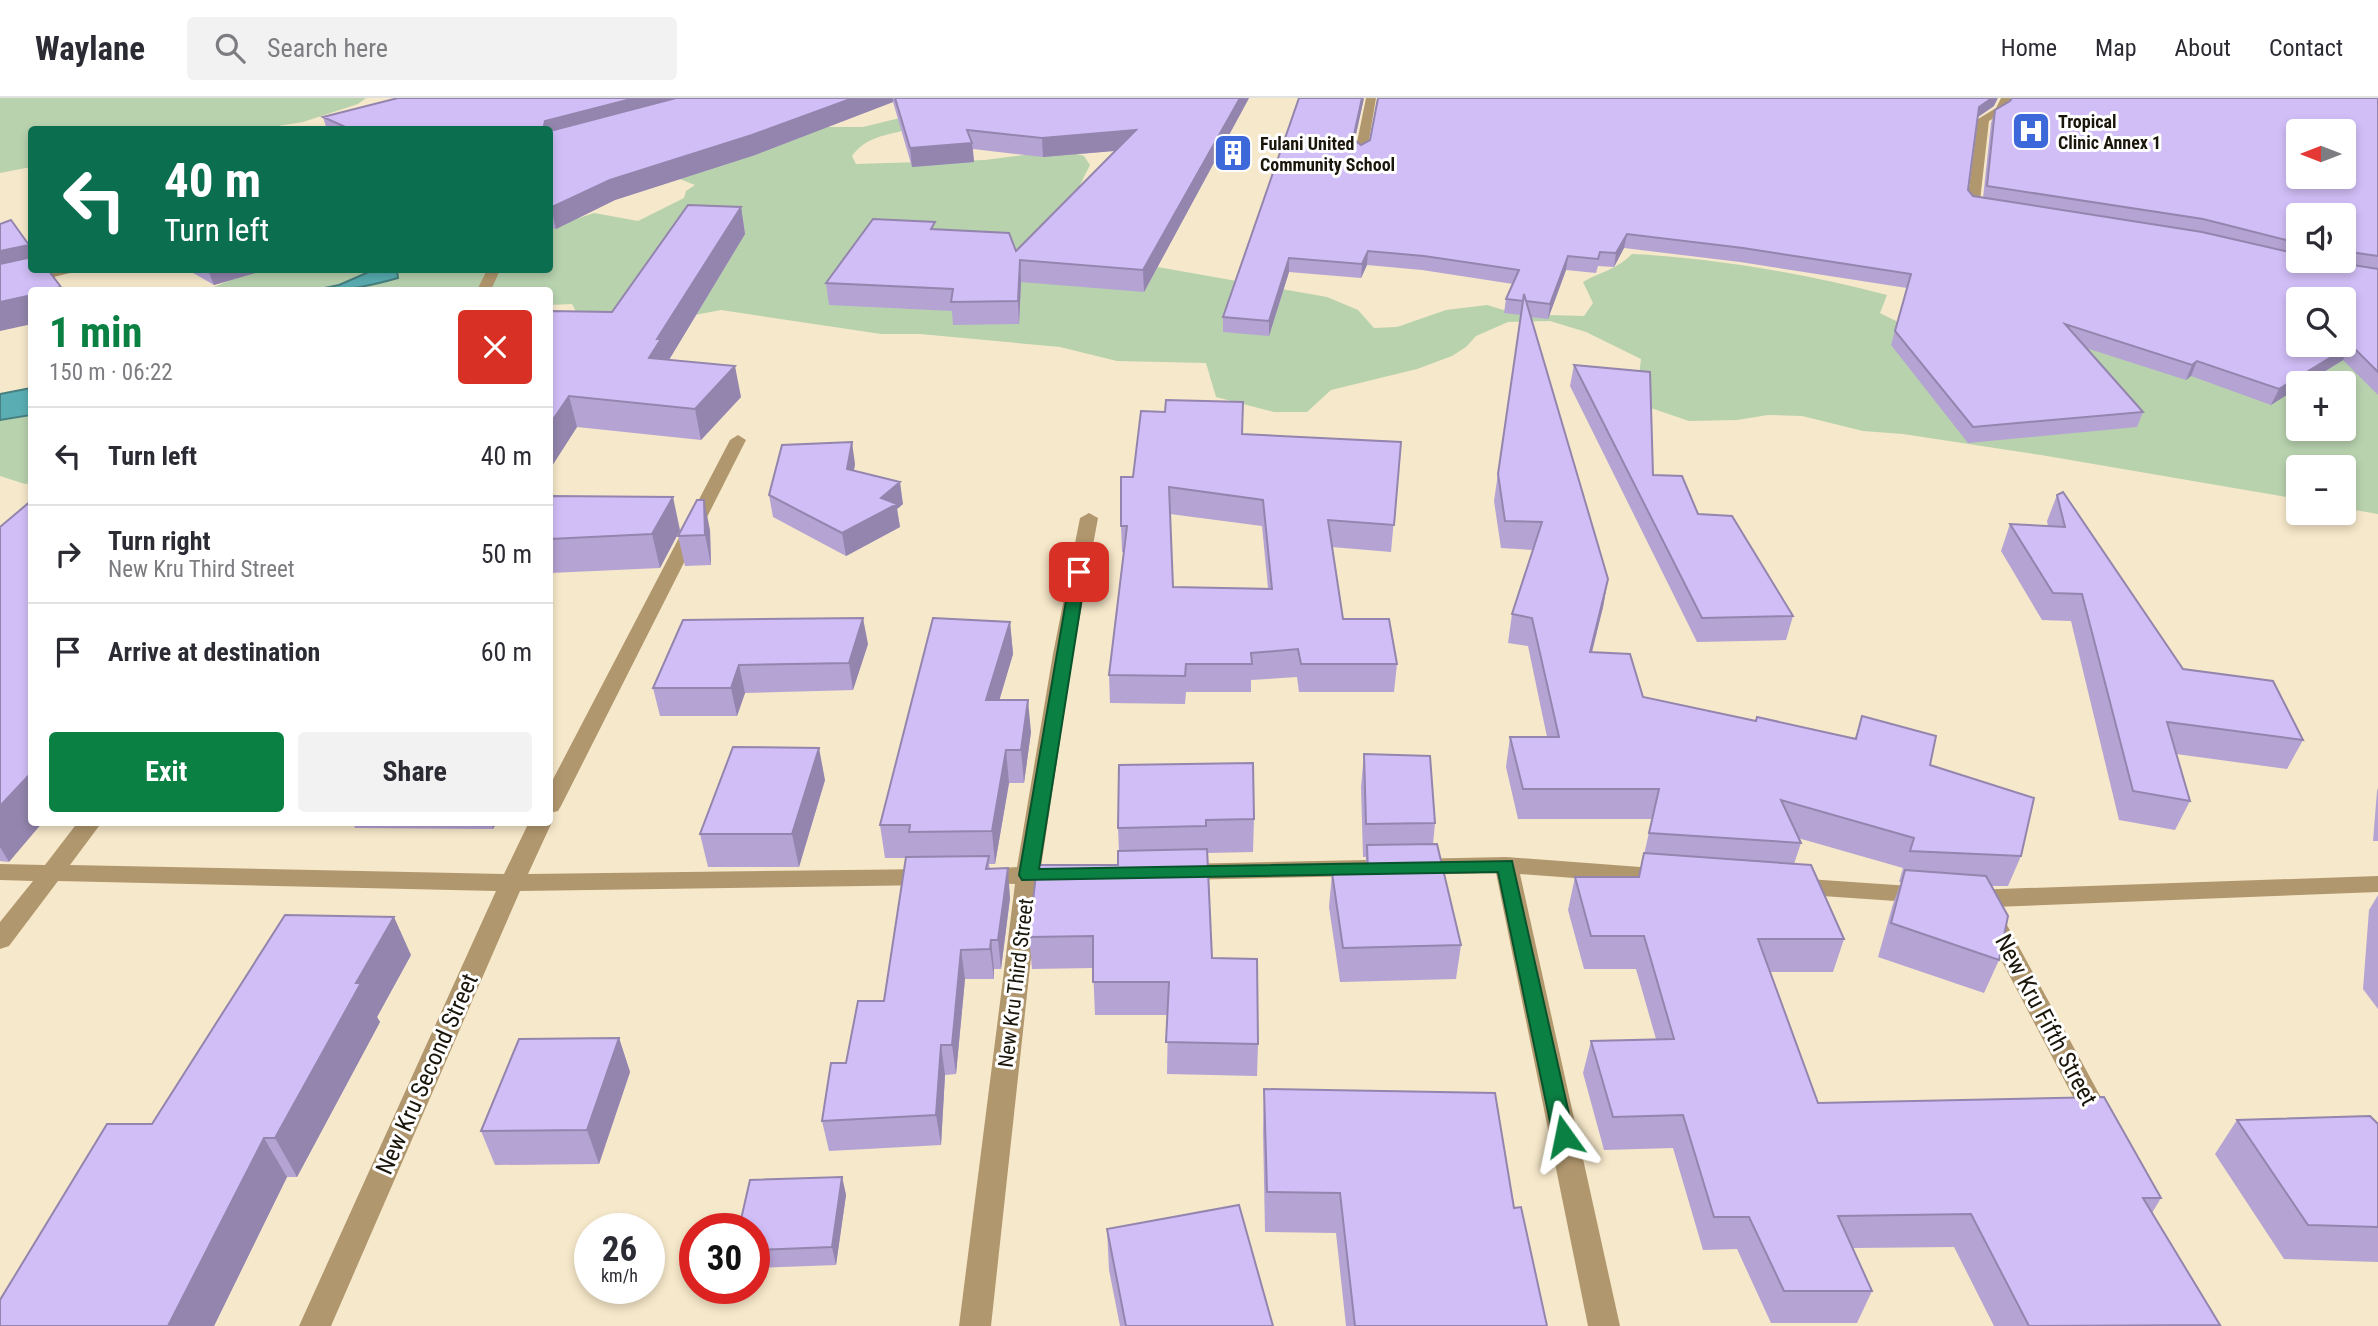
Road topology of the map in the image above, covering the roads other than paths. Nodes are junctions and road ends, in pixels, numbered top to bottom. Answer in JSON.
{"nodes":[{"id":1,"x":1371,"y":98,"type":"edge"},
{"id":2,"x":2006,"y":98,"type":"edge"},
{"id":3,"x":1361,"y":152,"type":"edge"},
{"id":4,"x":2013,"y":211,"type":"edge"},
{"id":5,"x":53,"y":273,"type":"edge"},
{"id":6,"x":0,"y":286,"type":"edge"},
{"id":7,"x":738,"y":440,"type":"dead end"},
{"id":8,"x":1089,"y":518,"type":"dead end"},
{"id":9,"x":553,"y":800,"type":"edge"},
{"id":10,"x":88,"y":826,"type":"edge"},
{"id":11,"x":539,"y":826,"type":"edge"},
{"id":12,"x":1506,"y":866,"type":"junction"},
{"id":13,"x":0,"y":872,"type":"edge"},
{"id":14,"x":54,"y":872,"type":"junction"},
{"id":15,"x":1151,"y":873,"type":"edge"},
{"id":16,"x":1083,"y":874,"type":"edge"},
{"id":17,"x":1028,"y":875,"type":"junction"},
{"id":18,"x":1696,"y":879,"type":"edge"},
{"id":19,"x":512,"y":883,"type":"junction"},
{"id":20,"x":1764,"y":884,"type":"edge"},
{"id":21,"x":2378,"y":884,"type":"edge"},
{"id":22,"x":1982,"y":899,"type":"junction"},
{"id":23,"x":0,"y":940,"type":"edge"},
{"id":24,"x":2111,"y":1143,"type":"edge"},
{"id":25,"x":315,"y":1326,"type":"edge"},
{"id":26,"x":975,"y":1326,"type":"edge"},
{"id":27,"x":1604,"y":1326,"type":"edge"}],
"edges":[{"from":1,"to":3,"type":"street"},
{"from":2,"to":4,"type":"street"},
{"from":5,"to":6,"type":"street"},
{"from":7,"to":9,"type":"street"},
{"from":8,"to":17,"type":"street","name":"New Kru Third Street"},
{"from":10,"to":14,"type":"street"},
{"from":11,"to":19,"type":"street","name":"New Kru Second Street"},
{"from":12,"to":15,"type":"street"},
{"from":12,"to":18,"type":"street"},
{"from":12,"to":27,"type":"street"},
{"from":13,"to":14,"type":"street"},
{"from":14,"to":19,"type":"street"},
{"from":14,"to":23,"type":"street"},
{"from":16,"to":17,"type":"street"},
{"from":17,"to":19,"type":"street"},
{"from":17,"to":26,"type":"street","name":"New Kru Third Street"},
{"from":19,"to":25,"type":"street","name":"New Kru Second Street"},
{"from":20,"to":22,"type":"street"},
{"from":21,"to":22,"type":"street"},
{"from":22,"to":24,"type":"street","name":"New Kru Fifth Street"}]}
